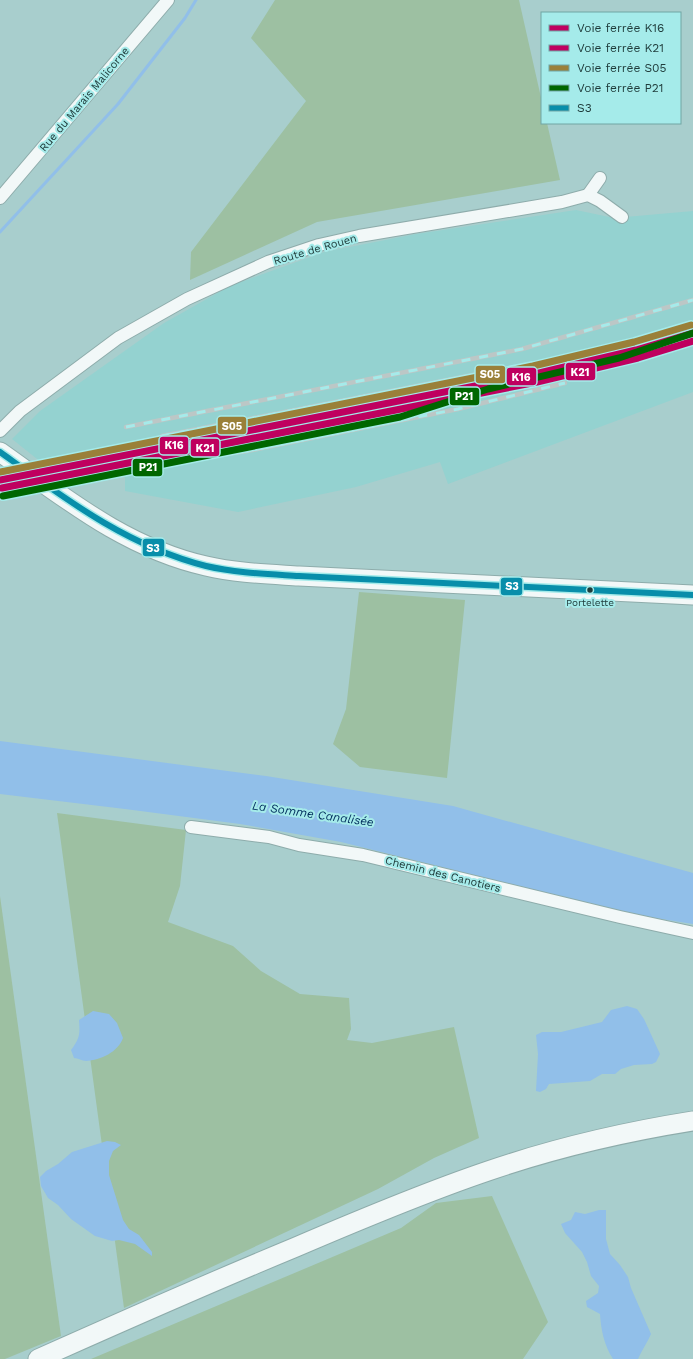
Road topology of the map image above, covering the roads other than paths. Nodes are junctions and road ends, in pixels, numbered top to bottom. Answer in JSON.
{"nodes":[{"id":1,"x":168,"y":0,"type":"edge"},
{"id":2,"x":600,"y":178,"type":"dead end"},
{"id":3,"x":588,"y":195,"type":"junction"},
{"id":4,"x":0,"y":198,"type":"edge"},
{"id":5,"x":622,"y":217,"type":"dead end"},
{"id":6,"x":0,"y":431,"type":"edge"},
{"id":7,"x":0,"y":452,"type":"edge"},
{"id":8,"x":693,"y":595,"type":"edge"},
{"id":9,"x":191,"y":827,"type":"dead end"},
{"id":10,"x":693,"y":932,"type":"edge"},
{"id":11,"x":693,"y":1120,"type":"edge"},
{"id":12,"x":38,"y":1359,"type":"edge"}],
"edges":[{"from":1,"to":4,"type":"street","name":"Rue du Marais Malicorne"},
{"from":2,"to":3,"type":"street"},
{"from":3,"to":5,"type":"street"},
{"from":3,"to":6,"type":"street","name":"Route de Rouen"},
{"from":7,"to":8,"type":"main road"},
{"from":9,"to":10,"type":"street","name":"Chemin des Canotiers"},
{"from":11,"to":12,"type":"main road"}]}
